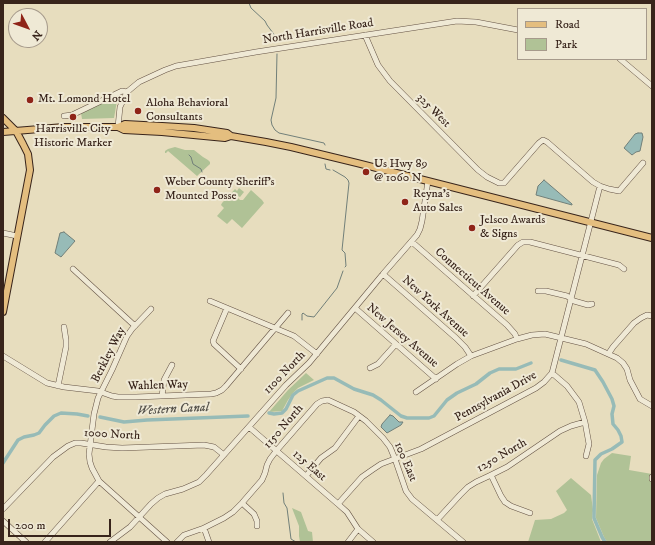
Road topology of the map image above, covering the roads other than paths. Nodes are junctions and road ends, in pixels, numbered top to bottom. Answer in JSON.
{"nodes":[{"id":1,"x":517,"y":30,"type":"edge"},
{"id":2,"x":365,"y":35,"type":"junction"},
{"id":3,"x":621,"y":60,"type":"edge"},
{"id":4,"x":652,"y":86,"type":"edge"},
{"id":5,"x":127,"y":92,"type":"junction"},
{"id":6,"x":64,"y":116,"type":"dead end"},
{"id":7,"x":3,"y":118,"type":"edge"},
{"id":8,"x":118,"y":127,"type":"junction"},
{"id":9,"x":16,"y":131,"type":"junction"},
{"id":10,"x":3,"y":132,"type":"edge"},
{"id":11,"x":643,"y":163,"type":"dead end"},
{"id":12,"x":428,"y":181,"type":"junction"},
{"id":13,"x":600,"y":186,"type":"junction"},
{"id":14,"x":590,"y":222,"type":"junction"},
{"id":15,"x":3,"y":234,"type":"edge"},
{"id":16,"x":17,"y":236,"type":"junction"},
{"id":17,"x":652,"y":238,"type":"edge"},
{"id":18,"x":412,"y":242,"type":"junction"},
{"id":19,"x":582,"y":255,"type":"junction"},
{"id":20,"x":73,"y":269,"type":"dead end"},
{"id":21,"x":624,"y":269,"type":"dead end"},
{"id":22,"x":383,"y":274,"type":"junction"},
{"id":23,"x":538,"y":291,"type":"dead end"},
{"id":24,"x":473,"y":296,"type":"junction"},
{"id":25,"x":571,"y":299,"type":"junction"},
{"id":26,"x":210,"y":301,"type":"dead end"},
{"id":27,"x":592,"y":304,"type":"dead end"},
{"id":28,"x":227,"y":308,"type":"junction"},
{"id":29,"x":355,"y":308,"type":"junction"},
{"id":30,"x":151,"y":309,"type":"dead end"},
{"id":31,"x":3,"y":312,"type":"edge"},
{"id":32,"x":288,"y":313,"type":"dead end"},
{"id":33,"x":652,"y":316,"type":"edge"},
{"id":34,"x":64,"y":326,"type":"dead end"},
{"id":35,"x":135,"y":326,"type":"junction"},
{"id":36,"x":276,"y":328,"type":"junction"},
{"id":37,"x":561,"y":337,"type":"junction"},
{"id":38,"x":517,"y":339,"type":"junction"},
{"id":39,"x":396,"y":344,"type":"junction"},
{"id":40,"x":609,"y":353,"type":"junction"},
{"id":41,"x":317,"y":354,"type":"junction"},
{"id":42,"x":3,"y":356,"type":"edge"},
{"id":43,"x":471,"y":356,"type":"junction"},
{"id":44,"x":172,"y":365,"type":"dead end"},
{"id":45,"x":370,"y":368,"type":"dead end"},
{"id":46,"x":241,"y":369,"type":"junction"},
{"id":47,"x":552,"y":373,"type":"junction"},
{"id":48,"x":436,"y":379,"type":"junction"},
{"id":49,"x":58,"y":386,"type":"junction"},
{"id":50,"x":101,"y":392,"type":"junction"},
{"id":51,"x":416,"y":392,"type":"dead end"},
{"id":52,"x":162,"y":396,"type":"junction"},
{"id":53,"x":322,"y":401,"type":"joint"},
{"id":54,"x":652,"y":406,"type":"edge"},
{"id":55,"x":359,"y":416,"type":"junction"},
{"id":56,"x":585,"y":422,"type":"junction"},
{"id":57,"x":250,"y":427,"type":"junction"},
{"id":58,"x":90,"y":444,"type":"junction"},
{"id":59,"x":277,"y":450,"type":"junction"},
{"id":60,"x":224,"y":455,"type":"junction"},
{"id":61,"x":586,"y":456,"type":"dead end"},
{"id":62,"x":395,"y":459,"type":"junction"},
{"id":63,"x":491,"y":475,"type":"junction"},
{"id":64,"x":306,"y":476,"type":"junction"},
{"id":65,"x":99,"y":481,"type":"junction"},
{"id":66,"x":242,"y":503,"type":"junction"},
{"id":67,"x":338,"y":504,"type":"junction"},
{"id":68,"x":3,"y":509,"type":"edge"},
{"id":69,"x":530,"y":513,"type":"dead end"},
{"id":70,"x":139,"y":517,"type":"junction"},
{"id":71,"x":437,"y":520,"type":"junction"},
{"id":72,"x":3,"y":521,"type":"edge"},
{"id":73,"x":257,"y":526,"type":"dead end"},
{"id":74,"x":204,"y":528,"type":"junction"},
{"id":75,"x":358,"y":529,"type":"junction"},
{"id":76,"x":26,"y":542,"type":"edge"},
{"id":77,"x":44,"y":542,"type":"edge"},
{"id":78,"x":110,"y":542,"type":"edge"},
{"id":79,"x":167,"y":542,"type":"edge"},
{"id":80,"x":177,"y":542,"type":"edge"},
{"id":81,"x":209,"y":542,"type":"edge"},
{"id":82,"x":348,"y":542,"type":"edge"},
{"id":83,"x":373,"y":542,"type":"edge"},
{"id":84,"x":463,"y":542,"type":"edge"}],
"edges":[{"from":1,"to":2,"type":"street","name":"North Harrisville Road"},
{"from":2,"to":5,"type":"street","name":"North Harrisville Road"},
{"from":2,"to":13,"type":"street","name":"325 West"},
{"from":3,"to":4,"type":"street"},
{"from":5,"to":6,"type":"street","name":"North Harrisville Road"},
{"from":5,"to":8,"type":"street"},
{"from":7,"to":9,"type":"main road"},
{"from":8,"to":9,"type":"main road"},
{"from":8,"to":12,"type":"main road"},
{"from":9,"to":10,"type":"main road"},
{"from":9,"to":16,"type":"main road"},
{"from":11,"to":13,"type":"street"},
{"from":12,"to":14,"type":"main road"},
{"from":12,"to":18,"type":"street","name":"1100 North"},
{"from":13,"to":14,"type":"street","name":"Pennsylvania Drive"},
{"from":14,"to":17,"type":"main road"},
{"from":14,"to":19,"type":"street","name":"Pennsylvania Drive"},
{"from":15,"to":16,"type":"street"},
{"from":16,"to":31,"type":"main road"},
{"from":18,"to":22,"type":"street","name":"1100 North"},
{"from":18,"to":24,"type":"street","name":"Connecticut Avenue"},
{"from":19,"to":21,"type":"street"},
{"from":19,"to":24,"type":"street"},
{"from":19,"to":25,"type":"street","name":"Pennsylvania Drive"},
{"from":20,"to":35,"type":"street"},
{"from":22,"to":29,"type":"street","name":"1100 North"},
{"from":22,"to":43,"type":"street","name":"New York Avenue"},
{"from":23,"to":25,"type":"street"},
{"from":24,"to":38,"type":"street","name":"Connecticut Avenue"},
{"from":25,"to":27,"type":"street"},
{"from":25,"to":37,"type":"street","name":"Pennsylvania Drive"},
{"from":26,"to":28,"type":"street"},
{"from":28,"to":36,"type":"street"},
{"from":28,"to":46,"type":"street"},
{"from":29,"to":39,"type":"street","name":"New Jersey Avenue"},
{"from":29,"to":41,"type":"street","name":"1100 North"},
{"from":30,"to":35,"type":"street","name":"Berkley Way"},
{"from":32,"to":36,"type":"street","name":"Wahlen Way"},
{"from":33,"to":40,"type":"street"},
{"from":34,"to":49,"type":"street"},
{"from":35,"to":50,"type":"street","name":"Berkley Way"},
{"from":36,"to":41,"type":"street"},
{"from":36,"to":46,"type":"street","name":"Wahlen Way"},
{"from":37,"to":38,"type":"street"},
{"from":37,"to":40,"type":"street"},
{"from":37,"to":47,"type":"street","name":"Pennsylvania Drive"},
{"from":38,"to":43,"type":"street"},
{"from":39,"to":45,"type":"street"},
{"from":39,"to":48,"type":"street","name":"New Jersey Avenue"},
{"from":40,"to":54,"type":"street"},
{"from":41,"to":57,"type":"street","name":"1100 North"},
{"from":42,"to":49,"type":"street","name":"Wahlen Way"},
{"from":43,"to":48,"type":"street"},
{"from":44,"to":52,"type":"street"},
{"from":46,"to":52,"type":"street","name":"Wahlen Way"},
{"from":47,"to":56,"type":"street"},
{"from":47,"to":62,"type":"street","name":"Pennsylvania Drive"},
{"from":48,"to":51,"type":"street"},
{"from":49,"to":50,"type":"street","name":"Wahlen Way"},
{"from":50,"to":52,"type":"street","name":"Wahlen Way"},
{"from":50,"to":58,"type":"street","name":"Berkley Way"},
{"from":53,"to":55,"type":"street","name":"100 East"},
{"from":53,"to":59,"type":"street","name":"1150 North"},
{"from":55,"to":62,"type":"street","name":"100 East"},
{"from":55,"to":64,"type":"street"},
{"from":56,"to":61,"type":"street"},
{"from":56,"to":63,"type":"street","name":"1250 North"},
{"from":57,"to":59,"type":"street","name":"125 East"},
{"from":57,"to":60,"type":"street","name":"1100 North"},
{"from":58,"to":60,"type":"street","name":"1000 North"},
{"from":58,"to":65,"type":"street","name":"Berkley Way"},
{"from":58,"to":68,"type":"street","name":"1000 North"},
{"from":59,"to":64,"type":"street","name":"125 East"},
{"from":59,"to":66,"type":"street","name":"1150 North"},
{"from":60,"to":70,"type":"street","name":"1100 North"},
{"from":62,"to":67,"type":"street","name":"Pennsylvania Drive"},
{"from":62,"to":71,"type":"street","name":"100 East"},
{"from":63,"to":69,"type":"street"},
{"from":63,"to":71,"type":"street","name":"1250 North"},
{"from":64,"to":67,"type":"street","name":"125 East"},
{"from":65,"to":70,"type":"street"},
{"from":65,"to":77,"type":"street"},
{"from":66,"to":73,"type":"street"},
{"from":66,"to":74,"type":"street","name":"1150 North"},
{"from":67,"to":75,"type":"street","name":"125 East"},
{"from":70,"to":78,"type":"street","name":"1100 North"},
{"from":70,"to":79,"type":"street"},
{"from":71,"to":84,"type":"street","name":"100 East"},
{"from":72,"to":76,"type":"street"},
{"from":74,"to":80,"type":"street","name":"1150 North"},
{"from":74,"to":81,"type":"street"},
{"from":75,"to":82,"type":"street"},
{"from":75,"to":83,"type":"street","name":"125 East"}]}
